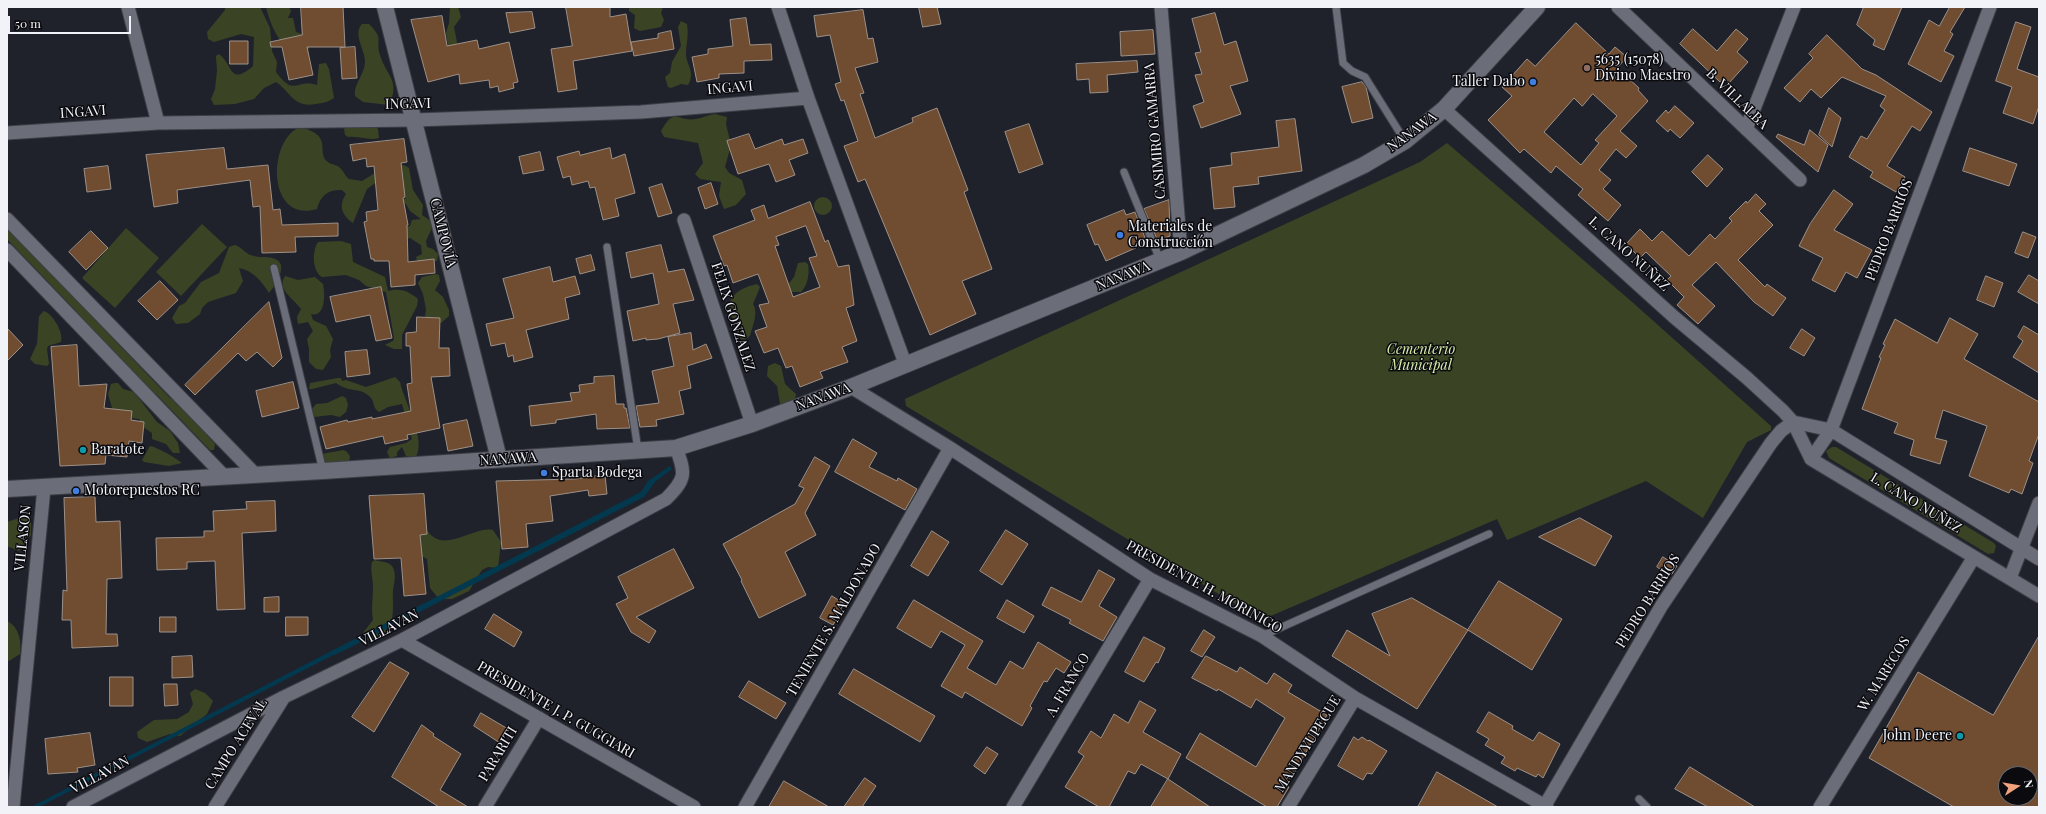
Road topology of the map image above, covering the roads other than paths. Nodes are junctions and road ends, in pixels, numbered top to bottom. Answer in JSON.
{"nodes":[{"id":1,"x":128,"y":7,"type":"edge"},
{"id":2,"x":385,"y":7,"type":"edge"},
{"id":3,"x":778,"y":7,"type":"edge"},
{"id":4,"x":1161,"y":7,"type":"edge"},
{"id":5,"x":1336,"y":7,"type":"edge"},
{"id":6,"x":1537,"y":7,"type":"edge"},
{"id":7,"x":1618,"y":7,"type":"edge"},
{"id":8,"x":1794,"y":7,"type":"edge"},
{"id":9,"x":1990,"y":7,"type":"edge"},
{"id":10,"x":808,"y":98,"type":"junction"},
{"id":11,"x":1444,"y":109,"type":"junction"},
{"id":12,"x":415,"y":120,"type":"junction"},
{"id":13,"x":158,"y":123,"type":"junction"},
{"id":14,"x":1746,"y":129,"type":"junction"},
{"id":15,"x":7,"y":133,"type":"edge"},
{"id":16,"x":1405,"y":141,"type":"junction"},
{"id":17,"x":1124,"y":172,"type":"dead end"},
{"id":18,"x":1800,"y":180,"type":"dead end"},
{"id":19,"x":7,"y":219,"type":"edge"},
{"id":20,"x":684,"y":220,"type":"dead end"},
{"id":21,"x":607,"y":247,"type":"dead end"},
{"id":22,"x":7,"y":250,"type":"edge"},
{"id":23,"x":1181,"y":252,"type":"junction"},
{"id":24,"x":1160,"y":261,"type":"junction"},
{"id":25,"x":274,"y":268,"type":"dead end"},
{"id":26,"x":906,"y":366,"type":"junction"},
{"id":27,"x":851,"y":387,"type":"junction"},
{"id":28,"x":1793,"y":422,"type":"junction"},
{"id":29,"x":752,"y":424,"type":"junction"},
{"id":30,"x":1831,"y":430,"type":"junction"},
{"id":31,"x":676,"y":448,"type":"junction"},
{"id":32,"x":950,"y":448,"type":"junction"},
{"id":33,"x":638,"y":450,"type":"junction"},
{"id":34,"x":1811,"y":459,"type":"junction"},
{"id":35,"x":499,"y":460,"type":"junction"},
{"id":36,"x":323,"y":471,"type":"junction"},
{"id":37,"x":256,"y":475,"type":"junction"},
{"id":38,"x":224,"y":476,"type":"junction"},
{"id":39,"x":44,"y":488,"type":"junction"},
{"id":40,"x":7,"y":489,"type":"edge"},
{"id":41,"x":2039,"y":503,"type":"edge"},
{"id":42,"x":1489,"y":534,"type":"dead end"},
{"id":43,"x":2023,"y":548,"type":"junction"},
{"id":44,"x":1974,"y":557,"type":"junction"},
{"id":45,"x":2039,"y":559,"type":"edge"},
{"id":46,"x":2010,"y":578,"type":"junction"},
{"id":47,"x":1150,"y":579,"type":"junction"},
{"id":48,"x":2039,"y":596,"type":"edge"},
{"id":49,"x":1262,"y":636,"type":"junction"},
{"id":50,"x":402,"y":640,"type":"junction"},
{"id":51,"x":284,"y":697,"type":"junction"},
{"id":52,"x":1355,"y":698,"type":"junction"},
{"id":53,"x":539,"y":718,"type":"junction"},
{"id":54,"x":1639,"y":799,"type":"dead end"},
{"id":55,"x":13,"y":807,"type":"edge"},
{"id":56,"x":73,"y":807,"type":"edge"},
{"id":57,"x":215,"y":807,"type":"edge"},
{"id":58,"x":484,"y":807,"type":"edge"},
{"id":59,"x":694,"y":807,"type":"edge"},
{"id":60,"x":745,"y":807,"type":"edge"},
{"id":61,"x":1013,"y":807,"type":"edge"},
{"id":62,"x":1288,"y":807,"type":"edge"},
{"id":63,"x":1545,"y":807,"type":"edge"},
{"id":64,"x":1647,"y":807,"type":"edge"},
{"id":65,"x":1820,"y":807,"type":"edge"}],
"edges":[{"from":1,"to":13,"type":"street"},
{"from":2,"to":12,"type":"street","name":"CAMPOVÍA"},
{"from":3,"to":10,"type":"street"},
{"from":4,"to":23,"type":"street","name":"CASIMIRO GAMARRA"},
{"from":5,"to":16,"type":"lane"},
{"from":6,"to":11,"type":"street","name":"NANAWA"},
{"from":7,"to":14,"type":"street","name":"B. VILLALBA"},
{"from":8,"to":14,"type":"street"},
{"from":9,"to":30,"type":"street","name":"PEDRO BARRIOS"},
{"from":10,"to":12,"type":"street","name":"INGAVI"},
{"from":10,"to":26,"type":"street"},
{"from":11,"to":16,"type":"street","name":"NANAWA"},
{"from":11,"to":28,"type":"street","name":"L. CANO NUÑEZ"},
{"from":12,"to":13,"type":"street","name":"INGAVI"},
{"from":12,"to":35,"type":"street","name":"CAMPOVÍA"},
{"from":13,"to":15,"type":"street","name":"INGAVI"},
{"from":14,"to":18,"type":"street","name":"B. VILLALBA"},
{"from":16,"to":23,"type":"street","name":"NANAWA"},
{"from":17,"to":24,"type":"lane"},
{"from":19,"to":37,"type":"street"},
{"from":20,"to":29,"type":"street","name":"FELIX GONZALEZ"},
{"from":21,"to":33,"type":"lane"},
{"from":22,"to":38,"type":"street"},
{"from":23,"to":24,"type":"street","name":"NANAWA"},
{"from":24,"to":26,"type":"street","name":"NANAWA"},
{"from":25,"to":36,"type":"lane"},
{"from":26,"to":27,"type":"street","name":"NANAWA"},
{"from":27,"to":29,"type":"street","name":"NANAWA"},
{"from":27,"to":32,"type":"street","name":"PRESIDENTE H. MORINIGO"},
{"from":28,"to":30,"type":"street","name":"L. CANO NUÑEZ"},
{"from":28,"to":34,"type":"street","name":"L. CANO NUÑEZ"},
{"from":28,"to":63,"type":"street","name":"PEDRO BARRIOS"},
{"from":29,"to":31,"type":"street","name":"NANAWA"},
{"from":30,"to":34,"type":"street","name":"PEDRO BARRIOS"},
{"from":30,"to":43,"type":"street","name":"L. CANO NUÑEZ"},
{"from":31,"to":33,"type":"street","name":"NANAWA"},
{"from":31,"to":50,"type":"street","name":"VILLAVAN"},
{"from":32,"to":47,"type":"street","name":"PRESIDENTE H. MORINIGO"},
{"from":32,"to":60,"type":"street","name":"TENIENTE S. MALDONADO"},
{"from":33,"to":35,"type":"street","name":"NANAWA"},
{"from":34,"to":44,"type":"street","name":"L. CANO NUÑEZ"},
{"from":35,"to":36,"type":"street","name":"NANAWA"},
{"from":36,"to":37,"type":"street","name":"NANAWA"},
{"from":37,"to":38,"type":"street","name":"NANAWA"},
{"from":38,"to":39,"type":"street","name":"NANAWA"},
{"from":39,"to":40,"type":"street","name":"NANAWA"},
{"from":39,"to":55,"type":"street","name":"VILLASON"},
{"from":41,"to":43,"type":"street"},
{"from":42,"to":49,"type":"lane"},
{"from":43,"to":45,"type":"street","name":"L. CANO NUÑEZ"},
{"from":43,"to":46,"type":"street"},
{"from":44,"to":46,"type":"street","name":"L. CANO NUÑEZ"},
{"from":44,"to":65,"type":"street","name":"W. MARECOS"},
{"from":46,"to":48,"type":"street","name":"L. CANO NUÑEZ"},
{"from":47,"to":49,"type":"street","name":"PRESIDENTE H. MORINIGO"},
{"from":47,"to":61,"type":"street","name":"A. FRANCO"},
{"from":49,"to":52,"type":"street","name":"PRESIDENTE H. MORINIGO"},
{"from":50,"to":51,"type":"street","name":"VILLAVAN"},
{"from":50,"to":53,"type":"street","name":"PRESIDENTE J. P. GUGGIARI"},
{"from":51,"to":56,"type":"street","name":"VILLAVAN"},
{"from":51,"to":57,"type":"street","name":"CAMPO ACEVAL"},
{"from":52,"to":62,"type":"street","name":"MANDYYUPECUE"},
{"from":52,"to":63,"type":"street","name":"PRESIDENTE H. MORINIGO"},
{"from":53,"to":58,"type":"street","name":"PARARITI"},
{"from":53,"to":59,"type":"street","name":"PRESIDENTE J. P. GUGGIARI"},
{"from":54,"to":64,"type":"lane"}]}
